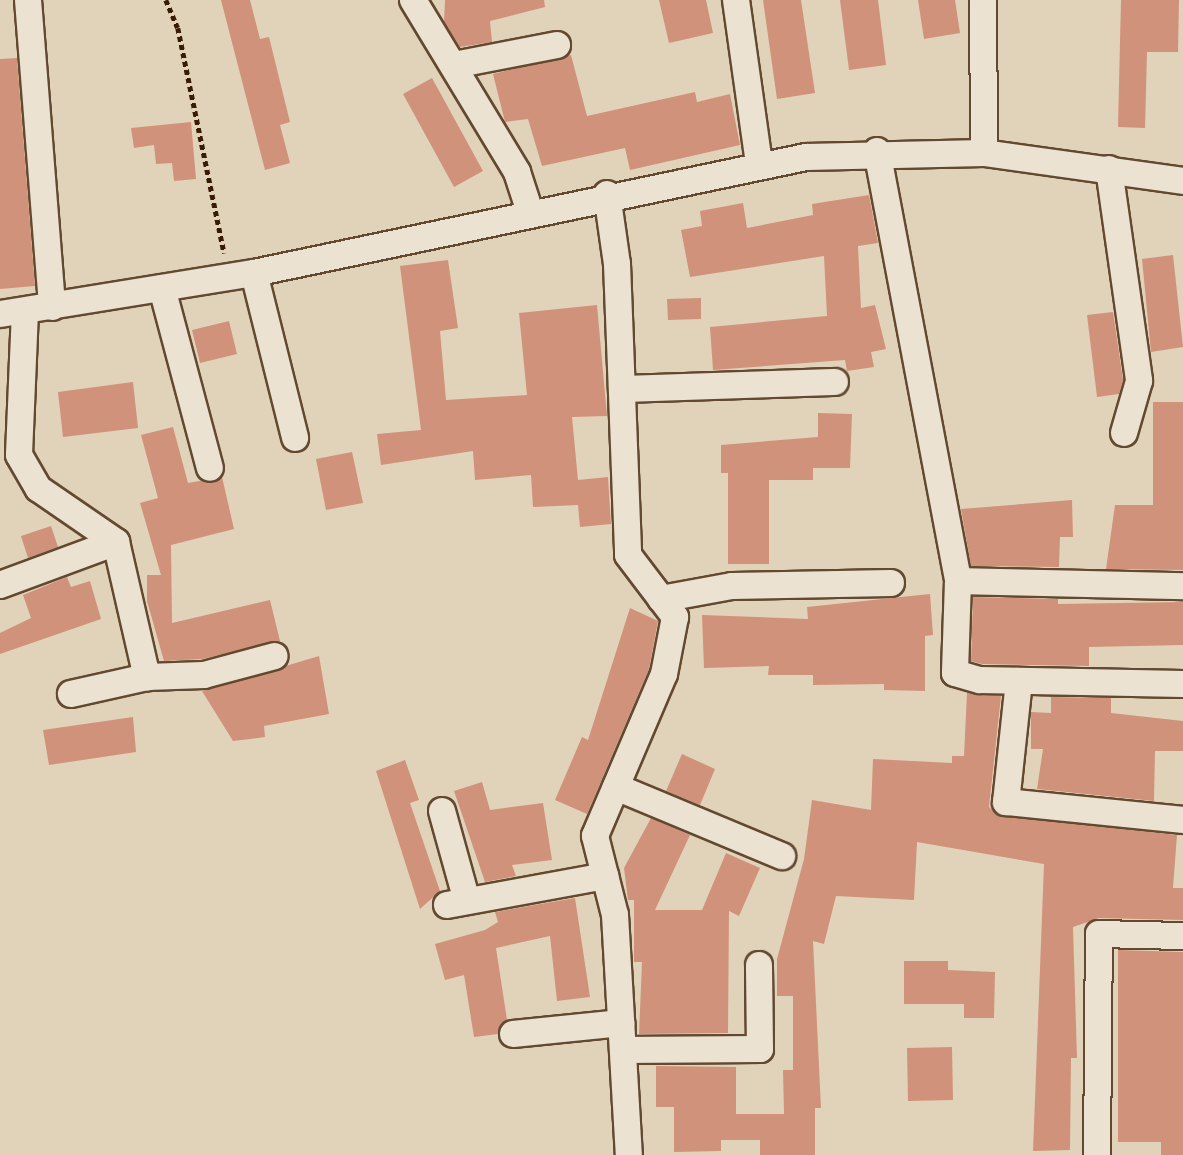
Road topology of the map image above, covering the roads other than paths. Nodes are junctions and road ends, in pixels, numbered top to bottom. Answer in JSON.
{"nodes":[{"id":1,"x":28,"y":0,"type":"edge"},
{"id":2,"x":413,"y":0,"type":"edge"},
{"id":3,"x":736,"y":0,"type":"edge"},
{"id":4,"x":982,"y":0,"type":"edge"},
{"id":5,"x":557,"y":46,"type":"dead end"},
{"id":6,"x":454,"y":65,"type":"junction"},
{"id":7,"x":877,"y":151,"type":"junction"},
{"id":8,"x":984,"y":153,"type":"junction"},
{"id":9,"x":759,"y":164,"type":"junction"},
{"id":10,"x":1109,"y":169,"type":"junction"},
{"id":11,"x":1183,"y":181,"type":"edge"},
{"id":12,"x":607,"y":194,"type":"junction"},
{"id":13,"x":530,"y":212,"type":"junction"},
{"id":14,"x":241,"y":276,"type":"junction"},
{"id":15,"x":162,"y":288,"type":"junction"},
{"id":16,"x":51,"y":307,"type":"junction"},
{"id":17,"x":13,"y":312,"type":"edge"},
{"id":18,"x":835,"y":382,"type":"dead end"},
{"id":19,"x":622,"y":389,"type":"junction"},
{"id":20,"x":1124,"y":433,"type":"dead end"},
{"id":21,"x":295,"y":439,"type":"dead end"},
{"id":22,"x":210,"y":468,"type":"dead end"},
{"id":23,"x":117,"y":542,"type":"junction"},
{"id":24,"x":958,"y":580,"type":"junction"},
{"id":25,"x":891,"y":583,"type":"dead end"},
{"id":26,"x":0,"y":585,"type":"edge"},
{"id":27,"x":1183,"y":586,"type":"edge"},
{"id":28,"x":661,"y":599,"type":"junction"},
{"id":29,"x":275,"y":656,"type":"dead end"},
{"id":30,"x":147,"y":677,"type":"junction"},
{"id":31,"x":1019,"y":681,"type":"junction"},
{"id":32,"x":1183,"y":684,"type":"edge"},
{"id":33,"x":71,"y":694,"type":"dead end"},
{"id":34,"x":616,"y":787,"type":"junction"},
{"id":35,"x":442,"y":811,"type":"dead end"},
{"id":36,"x":1183,"y":820,"type":"edge"},
{"id":37,"x":782,"y":856,"type":"dead end"},
{"id":38,"x":605,"y":876,"type":"junction"},
{"id":39,"x":1183,"y":936,"type":"edge"},
{"id":40,"x":759,"y":965,"type":"dead end"},
{"id":41,"x":621,"y":1023,"type":"junction"},
{"id":42,"x":513,"y":1034,"type":"dead end"},
{"id":43,"x":623,"y":1050,"type":"junction"},
{"id":44,"x":629,"y":1155,"type":"edge"},
{"id":45,"x":1097,"y":1155,"type":"edge"}],
"edges":[{"from":1,"to":16,"type":"street"},
{"from":2,"to":6,"type":"street"},
{"from":3,"to":9,"type":"street"},
{"from":4,"to":8,"type":"street"},
{"from":5,"to":6,"type":"street"},
{"from":6,"to":13,"type":"street"},
{"from":7,"to":8,"type":"street"},
{"from":7,"to":9,"type":"street"},
{"from":7,"to":24,"type":"street"},
{"from":8,"to":10,"type":"street"},
{"from":9,"to":12,"type":"street"},
{"from":10,"to":11,"type":"street"},
{"from":10,"to":20,"type":"street"},
{"from":12,"to":13,"type":"street"},
{"from":12,"to":19,"type":"street"},
{"from":13,"to":14,"type":"street"},
{"from":14,"to":15,"type":"street"},
{"from":14,"to":21,"type":"street"},
{"from":15,"to":16,"type":"street"},
{"from":15,"to":22,"type":"street"},
{"from":16,"to":17,"type":"street"},
{"from":17,"to":23,"type":"street"},
{"from":18,"to":19,"type":"street"},
{"from":19,"to":28,"type":"street"},
{"from":23,"to":26,"type":"street"},
{"from":23,"to":30,"type":"street"},
{"from":24,"to":27,"type":"street"},
{"from":24,"to":31,"type":"street"},
{"from":25,"to":28,"type":"street"},
{"from":28,"to":34,"type":"street"},
{"from":29,"to":30,"type":"street"},
{"from":30,"to":33,"type":"street"},
{"from":31,"to":32,"type":"street"},
{"from":31,"to":36,"type":"street"},
{"from":34,"to":37,"type":"street"},
{"from":34,"to":38,"type":"street"},
{"from":35,"to":38,"type":"street"},
{"from":38,"to":41,"type":"street"},
{"from":39,"to":45,"type":"street"},
{"from":40,"to":43,"type":"street"},
{"from":41,"to":42,"type":"street"},
{"from":41,"to":43,"type":"street"},
{"from":43,"to":44,"type":"street"}]}
